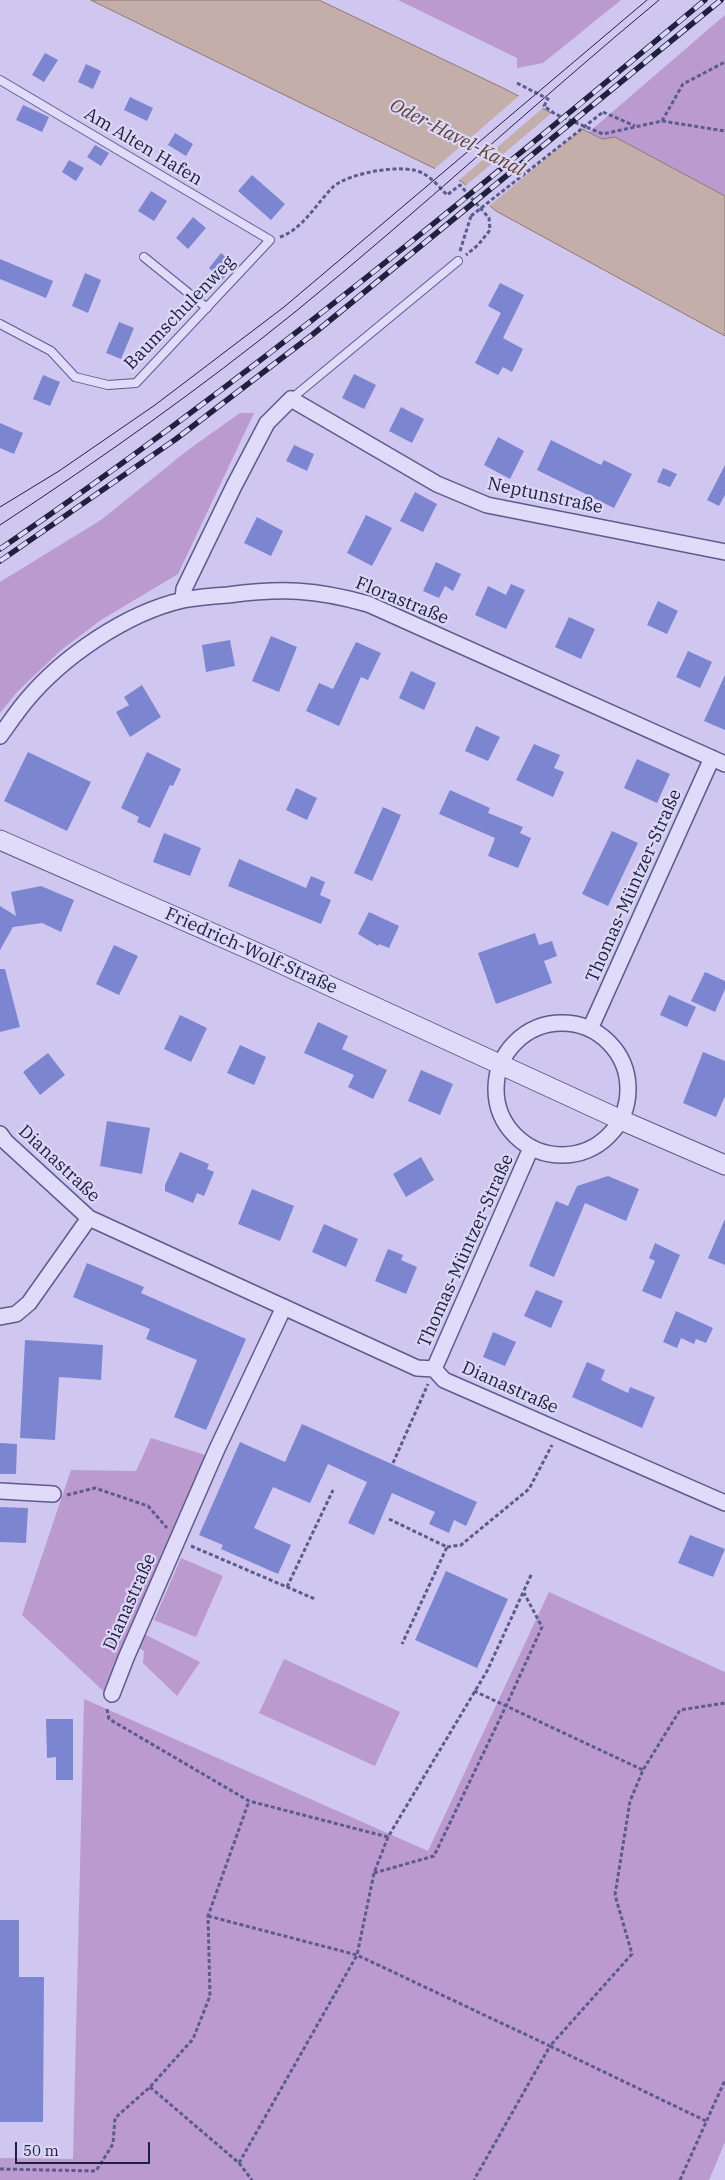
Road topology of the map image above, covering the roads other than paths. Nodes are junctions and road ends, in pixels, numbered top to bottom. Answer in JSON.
{"nodes":[{"id":1,"x":0,"y":80,"type":"edge"},
{"id":2,"x":270,"y":240,"type":"joint"},
{"id":3,"x":144,"y":257,"type":"dead end"},
{"id":4,"x":458,"y":261,"type":"road end"},
{"id":5,"x":207,"y":308,"type":"junction"},
{"id":6,"x":0,"y":324,"type":"edge"},
{"id":7,"x":291,"y":399,"type":"junction"},
{"id":8,"x":725,"y":552,"type":"edge"},
{"id":9,"x":183,"y":600,"type":"junction"},
{"id":10,"x":0,"y":736,"type":"edge"},
{"id":11,"x":718,"y":761,"type":"edge"},
{"id":12,"x":0,"y":840,"type":"edge"},
{"id":13,"x":590,"y":1029,"type":"junction"},
{"id":14,"x":501,"y":1064,"type":"junction"},
{"id":15,"x":621,"y":1120,"type":"junction"},
{"id":16,"x":0,"y":1134,"type":"edge"},
{"id":17,"x":531,"y":1148,"type":"junction"},
{"id":18,"x":725,"y":1165,"type":"edge"},
{"id":19,"x":89,"y":1218,"type":"junction"},
{"id":20,"x":284,"y":1307,"type":"junction"},
{"id":21,"x":0,"y":1317,"type":"edge"},
{"id":22,"x":432,"y":1375,"type":"junction"},
{"id":23,"x":0,"y":1491,"type":"edge"},
{"id":24,"x":53,"y":1494,"type":"road end"},
{"id":25,"x":725,"y":1503,"type":"edge"},
{"id":26,"x":112,"y":1694,"type":"road end"}],
"edges":[{"from":1,"to":2,"type":"lane","name":"Am Alten Hafen"},
{"from":2,"to":5,"type":"lane","name":"Baumschulenweg"},
{"from":3,"to":5,"type":"lane"},
{"from":4,"to":7,"type":"lane"},
{"from":5,"to":6,"type":"lane","name":"Baumschulenweg"},
{"from":7,"to":8,"type":"street","name":"Neptunstraße"},
{"from":7,"to":9,"type":"street"},
{"from":9,"to":10,"type":"street","name":"Florastraße"},
{"from":9,"to":11,"type":"street","name":"Florastraße"},
{"from":11,"to":13,"type":"street","name":"Thomas-Müntzer-Straße"},
{"from":12,"to":14,"type":"street","name":"Friedrich-Wolf-Straße"},
{"from":13,"to":14,"type":"street"},
{"from":13,"to":15,"type":"street"},
{"from":14,"to":15,"type":"street","name":"Friedrich-Wolf-Straße"},
{"from":14,"to":17,"type":"street"},
{"from":15,"to":17,"type":"street"},
{"from":15,"to":18,"type":"street","name":"Friedrich-Wolf-Straße"},
{"from":16,"to":19,"type":"street","name":"Dianastraße"},
{"from":17,"to":22,"type":"street","name":"Thomas-Müntzer-Straße"},
{"from":19,"to":20,"type":"street","name":"Dianastraße"},
{"from":19,"to":21,"type":"street"},
{"from":20,"to":22,"type":"street","name":"Dianastraße"},
{"from":20,"to":26,"type":"street","name":"Dianastraße"},
{"from":22,"to":25,"type":"street","name":"Dianastraße"},
{"from":23,"to":24,"type":"street"}]}
